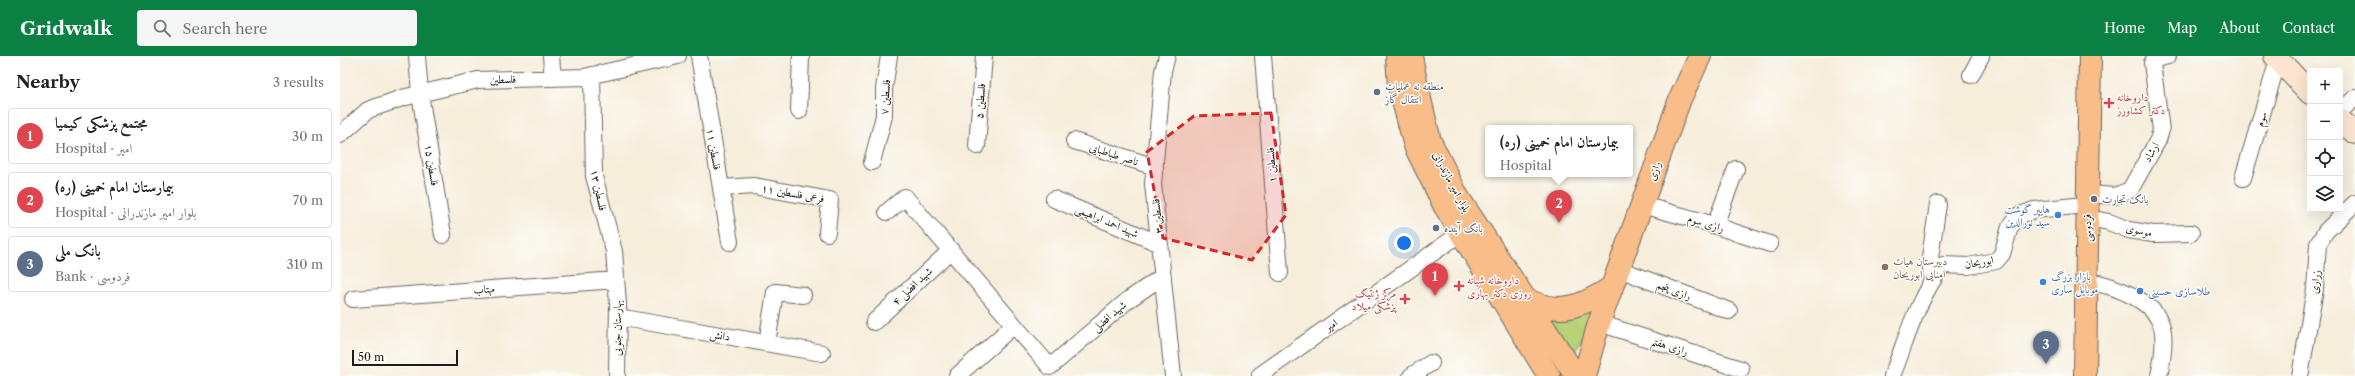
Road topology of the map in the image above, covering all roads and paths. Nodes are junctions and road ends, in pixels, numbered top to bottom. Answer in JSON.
{"nodes":[{"id":1,"x":417,"y":56,"type":"edge"},
{"id":2,"x":551,"y":56,"type":"edge"},
{"id":3,"x":678,"y":56,"type":"edge"},
{"id":4,"x":699,"y":56,"type":"edge"},
{"id":5,"x":802,"y":56,"type":"edge"},
{"id":6,"x":889,"y":56,"type":"edge"},
{"id":7,"x":984,"y":56,"type":"edge"},
{"id":8,"x":1167,"y":56,"type":"edge"},
{"id":9,"x":1263,"y":56,"type":"edge"},
{"id":10,"x":1397,"y":56,"type":"edge"},
{"id":11,"x":1411,"y":56,"type":"edge"},
{"id":12,"x":1700,"y":56,"type":"edge"},
{"id":13,"x":1981,"y":56,"type":"edge"},
{"id":14,"x":2168,"y":56,"type":"edge"},
{"id":15,"x":2090,"y":57,"type":"edge"},
{"id":16,"x":2276,"y":58,"type":"edge"},
{"id":17,"x":592,"y":75,"type":"junction"},
{"id":18,"x":1971,"y":75,"type":"dead end"},
{"id":19,"x":553,"y":78,"type":"junction"},
{"id":20,"x":2307,"y":90,"type":"edge"},
{"id":21,"x":420,"y":94,"type":"junction"},
{"id":22,"x":2355,"y":98,"type":"edge"},
{"id":23,"x":2343,"y":109,"type":"edge"},
{"id":24,"x":799,"y":111,"type":"dead end"},
{"id":25,"x":340,"y":135,"type":"edge"},
{"id":26,"x":1074,"y":141,"type":"dead end"},
{"id":27,"x":977,"y":146,"type":"dead end"},
{"id":28,"x":872,"y":162,"type":"dead end"},
{"id":29,"x":1155,"y":167,"type":"junction"},
{"id":30,"x":1736,"y":169,"type":"dead end"},
{"id":31,"x":2243,"y":178,"type":"dead end"},
{"id":32,"x":721,"y":188,"type":"junction"},
{"id":33,"x":1054,"y":199,"type":"dead end"},
{"id":34,"x":2355,"y":203,"type":"edge"},
{"id":35,"x":1642,"y":204,"type":"junction"},
{"id":36,"x":1938,"y":204,"type":"dead end"},
{"id":37,"x":2087,"y":206,"type":"junction"},
{"id":38,"x":887,"y":212,"type":"dead end"},
{"id":39,"x":1715,"y":225,"type":"junction"},
{"id":40,"x":1461,"y":233,"type":"junction"},
{"id":41,"x":2191,"y":233,"type":"dead end"},
{"id":42,"x":827,"y":234,"type":"dead end"},
{"id":43,"x":443,"y":235,"type":"dead end"},
{"id":44,"x":730,"y":242,"type":"dead end"},
{"id":45,"x":1160,"y":244,"type":"junction"},
{"id":46,"x":1770,"y":244,"type":"dead end"},
{"id":47,"x":951,"y":250,"type":"junction"},
{"id":48,"x":1280,"y":273,"type":"dead end"},
{"id":49,"x":1163,"y":276,"type":"junction"},
{"id":50,"x":1616,"y":278,"type":"junction"},
{"id":51,"x":616,"y":280,"type":"junction"},
{"id":52,"x":1932,"y":280,"type":"junction"},
{"id":53,"x":2087,"y":281,"type":"junction"},
{"id":54,"x":803,"y":295,"type":"dead end"},
{"id":55,"x":353,"y":299,"type":"dead end"},
{"id":56,"x":1525,"y":299,"type":"junction"},
{"id":57,"x":1729,"y":311,"type":"dead end"},
{"id":58,"x":618,"y":318,"type":"junction"},
{"id":59,"x":874,"y":322,"type":"dead end"},
{"id":60,"x":1599,"y":323,"type":"junction"},
{"id":61,"x":1014,"y":325,"type":"junction"},
{"id":62,"x":767,"y":343,"type":"junction"},
{"id":63,"x":822,"y":353,"type":"dead end"},
{"id":64,"x":1431,"y":363,"type":"dead end"},
{"id":65,"x":1741,"y":369,"type":"dead end"},
{"id":66,"x":1260,"y":375,"type":"dead end"},
{"id":67,"x":617,"y":376,"type":"edge"},
{"id":68,"x":957,"y":376,"type":"edge"},
{"id":69,"x":1173,"y":376,"type":"edge"},
{"id":70,"x":1411,"y":376,"type":"edge"},
{"id":71,"x":1549,"y":376,"type":"edge"},
{"id":72,"x":1576,"y":376,"type":"edge"},
{"id":73,"x":1584,"y":376,"type":"edge"},
{"id":74,"x":1892,"y":376,"type":"edge"},
{"id":75,"x":2085,"y":376,"type":"edge"},
{"id":76,"x":2159,"y":376,"type":"edge"},
{"id":77,"x":2300,"y":376,"type":"edge"}],
"edges":[{"from":1,"to":21,"type":"street","name":"فلسطین ۱۵"},
{"from":2,"to":19,"type":"street"},
{"from":3,"to":17,"type":"street","name":"فلسطین"},
{"from":4,"to":32,"type":"street","name":"فلسطین ۱۱"},
{"from":5,"to":24,"type":"street"},
{"from":6,"to":28,"type":"street","name":"فلسطین ۷"},
{"from":7,"to":27,"type":"street","name":"فلسطین ۵"},
{"from":8,"to":29,"type":"street","name":"فلسطین ۳"},
{"from":9,"to":48,"type":"street","name":"فلسطین ۱"},
{"from":10,"to":40,"type":"main road","name":"بلوار امیر مازندرانی"},
{"from":11,"to":56,"type":"main road","name":"بلوار امیر مازندرانی"},
{"from":12,"to":35,"type":"main road","name":"رازی"},
{"from":13,"to":18,"type":"street"},
{"from":14,"to":37,"type":"street","name":"ارشاد"},
{"from":15,"to":37,"type":"main road","name":"فردوسی"},
{"from":16,"to":20,"type":"main road"},
{"from":16,"to":31,"type":"street","name":"سوم"},
{"from":17,"to":19,"type":"street","name":"فلسطین"},
{"from":17,"to":51,"type":"street","name":"فلسطین ۱۳"},
{"from":19,"to":21,"type":"street","name":"فلسطین"},
{"from":21,"to":25,"type":"street","name":"فلسطین"},
{"from":21,"to":43,"type":"street","name":"فلسطین ۱۵"},
{"from":22,"to":23,"type":"street"},
{"from":26,"to":29,"type":"street","name":"ناصر طباطبایی"},
{"from":29,"to":45,"type":"street","name":"فلسطین ۳"},
{"from":30,"to":39,"type":"street"},
{"from":32,"to":42,"type":"street","name":"فرعی فلسطین ۱۱"},
{"from":32,"to":44,"type":"street","name":"فلسطین ۱۱"},
{"from":33,"to":45,"type":"street","name":"شهید احمد ابراهیمی"},
{"from":34,"to":77,"type":"street","name":"زراری"},
{"from":35,"to":39,"type":"street","name":"رازی سوم"},
{"from":35,"to":50,"type":"main road","name":"رازی"},
{"from":36,"to":52,"type":"street"},
{"from":37,"to":41,"type":"street","name":"موسوی"},
{"from":37,"to":52,"type":"street","name":"ابوریحان"},
{"from":37,"to":53,"type":"main road","name":"فردوسی"},
{"from":38,"to":47,"type":"street"},
{"from":39,"to":46,"type":"street","name":"رازی سوم"},
{"from":40,"to":66,"type":"street","name":"امیر"},
{"from":40,"to":71,"type":"main road","name":"بلوار امیر مازندرانی"},
{"from":45,"to":49,"type":"street","name":"فلسطین ۳"},
{"from":47,"to":59,"type":"street","name":"شهید افضلی ۴"},
{"from":47,"to":61,"type":"street"},
{"from":49,"to":61,"type":"street","name":"شهید افضلی"},
{"from":49,"to":69,"type":"street","name":"فلسطین ۳"},
{"from":50,"to":56,"type":"main road"},
{"from":50,"to":57,"type":"street","name":"رازی پنجم"},
{"from":50,"to":60,"type":"main road","name":"رازی"},
{"from":51,"to":55,"type":"street","name":"مهتاب"},
{"from":51,"to":58,"type":"street","name":"بهارستان جنوبی"},
{"from":52,"to":74,"type":"street","name":"ابوریحان"},
{"from":53,"to":75,"type":"main road","name":"فردوسی"},
{"from":53,"to":76,"type":"street"},
{"from":54,"to":62,"type":"street"},
{"from":56,"to":72,"type":"main road","name":"بلوار امیر مازندرانی"},
{"from":58,"to":62,"type":"street","name":"دانش"},
{"from":58,"to":67,"type":"street","name":"بهارستان جنوبی"},
{"from":60,"to":65,"type":"street","name":"رازی هفتم"},
{"from":60,"to":73,"type":"main road","name":"رازی"},
{"from":61,"to":68,"type":"street"},
{"from":62,"to":63,"type":"street","name":"دانش"},
{"from":64,"to":70,"type":"street"}]}
